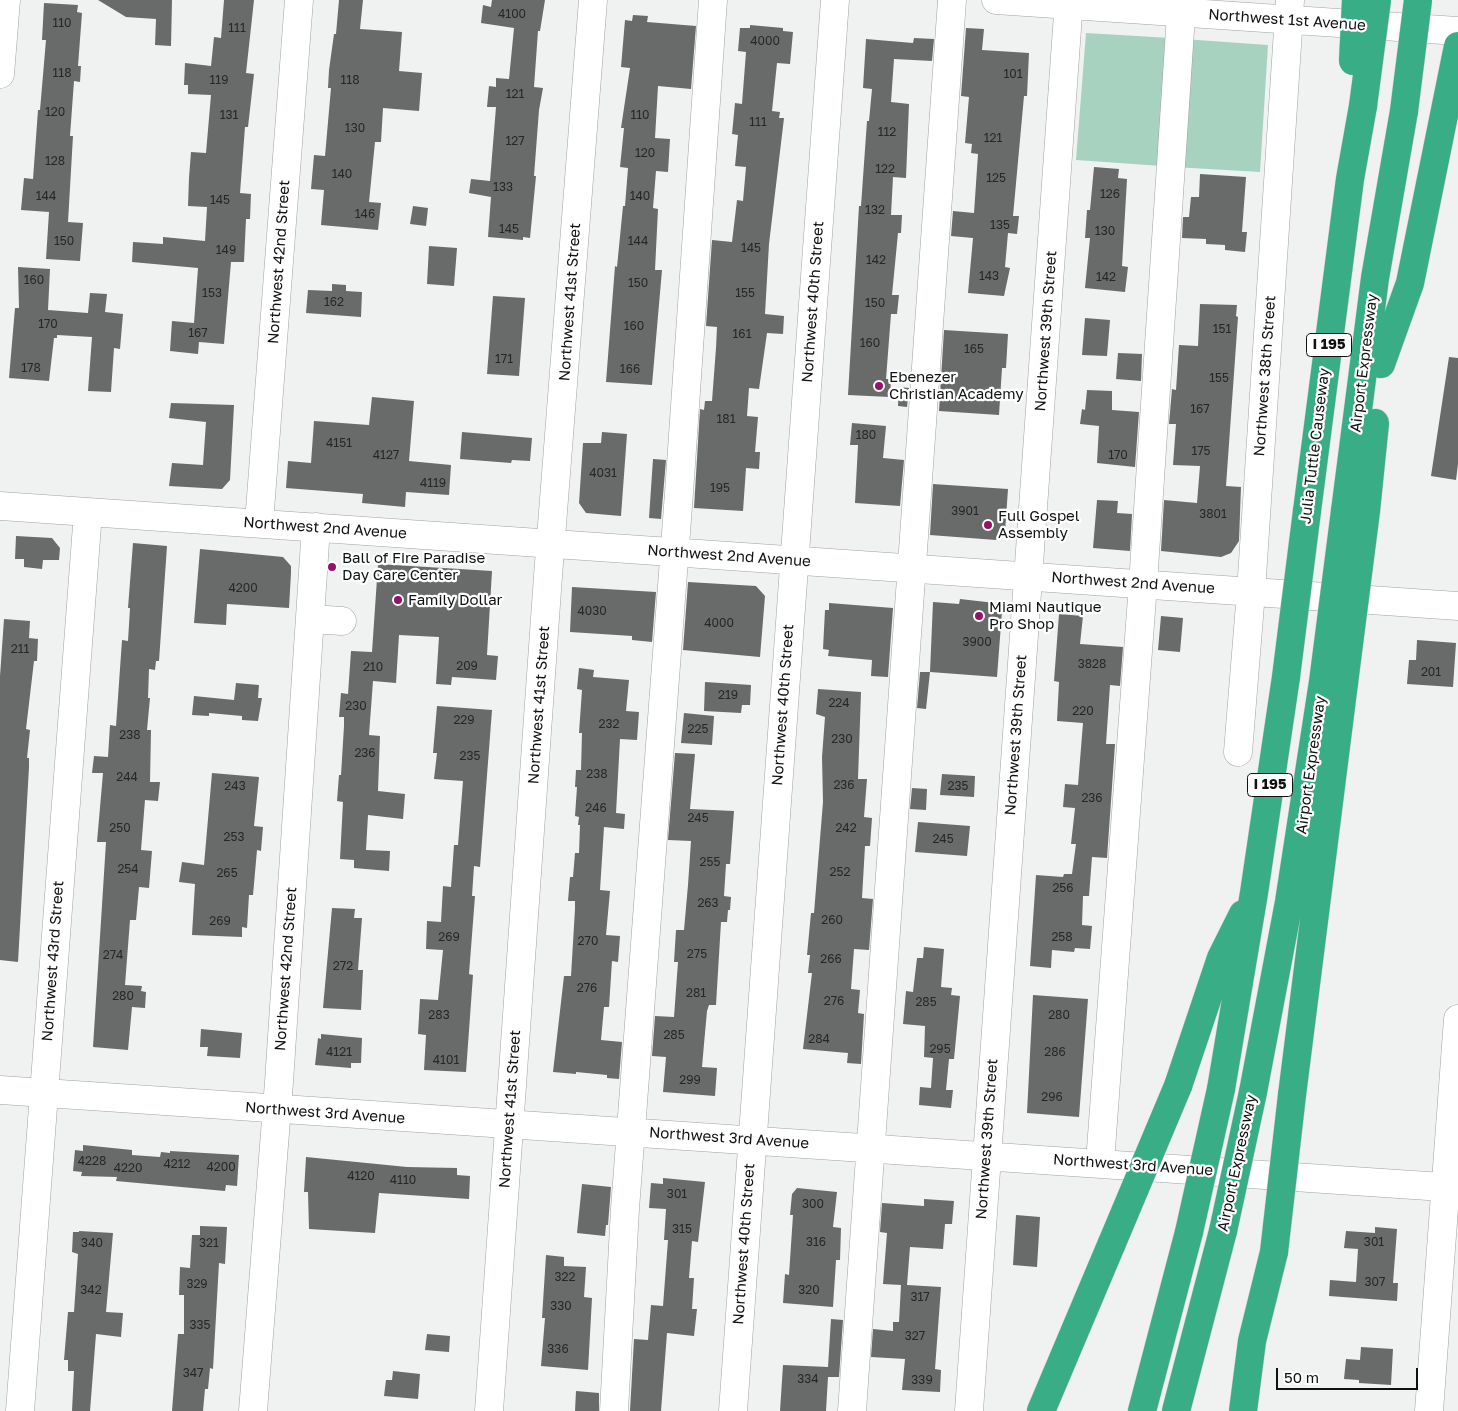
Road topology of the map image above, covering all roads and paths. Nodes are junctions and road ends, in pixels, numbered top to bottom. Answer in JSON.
{"nodes":[{"id":1,"x":6,"y":0,"type":"edge"},
{"id":2,"x":299,"y":0,"type":"edge"},
{"id":3,"x":592,"y":0,"type":"edge"},
{"id":4,"x":713,"y":0,"type":"edge"},
{"id":5,"x":835,"y":0,"type":"edge"},
{"id":6,"x":952,"y":0,"type":"edge"},
{"id":7,"x":996,"y":0,"type":"edge"},
{"id":8,"x":1356,"y":0,"type":"edge"},
{"id":9,"x":1377,"y":0,"type":"edge"},
{"id":10,"x":1418,"y":0,"type":"edge"},
{"id":11,"x":1069,"y":2,"type":"edge"},
{"id":12,"x":1181,"y":6,"type":"edge"},
{"id":13,"x":1289,"y":10,"type":"edge"},
{"id":14,"x":1458,"y":31,"type":"edge"},
{"id":15,"x":1458,"y":46,"type":"edge"},
{"id":16,"x":0,"y":74,"type":"edge"},
{"id":17,"x":1357,"y":105,"type":"junction"},
{"id":18,"x":1404,"y":111,"type":"junction"},
{"id":19,"x":1381,"y":364,"type":"junction"},
{"id":20,"x":0,"y":506,"type":"edge"},
{"id":21,"x":1355,"y":511,"type":"junction"},
{"id":22,"x":88,"y":512,"type":"junction"},
{"id":23,"x":259,"y":523,"type":"junction"},
{"id":24,"x":316,"y":527,"type":"junction"},
{"id":25,"x":552,"y":544,"type":"junction"},
{"id":26,"x":674,"y":552,"type":"junction"},
{"id":27,"x":793,"y":560,"type":"junction"},
{"id":28,"x":912,"y":568,"type":"junction"},
{"id":29,"x":1028,"y":576,"type":"junction"},
{"id":30,"x":1143,"y":584,"type":"junction"},
{"id":31,"x":1251,"y":592,"type":"junction"},
{"id":32,"x":1458,"y":606,"type":"edge"},
{"id":33,"x":310,"y":619,"type":"junction"},
{"id":34,"x":342,"y":621,"type":"dead end"},
{"id":35,"x":1333,"y":683,"type":"junction"},
{"id":36,"x":1238,"y":752,"type":"dead end"},
{"id":37,"x":1254,"y":893,"type":"junction"},
{"id":38,"x":1458,"y":1019,"type":"edge"},
{"id":39,"x":0,"y":1090,"type":"edge"},
{"id":40,"x":43,"y":1093,"type":"junction"},
{"id":41,"x":277,"y":1110,"type":"junction"},
{"id":42,"x":509,"y":1124,"type":"junction"},
{"id":43,"x":632,"y":1132,"type":"junction"},
{"id":44,"x":751,"y":1141,"type":"junction"},
{"id":45,"x":871,"y":1148,"type":"junction"},
{"id":46,"x":985,"y":1155,"type":"junction"},
{"id":47,"x":1100,"y":1162,"type":"junction"},
{"id":48,"x":1452,"y":1188,"type":"edge"},
{"id":49,"x":1274,"y":1252,"type":"junction"},
{"id":50,"x":1043,"y":1408,"type":"edge"},
{"id":51,"x":20,"y":1411,"type":"edge"},
{"id":52,"x":253,"y":1411,"type":"edge"},
{"id":53,"x":489,"y":1411,"type":"edge"},
{"id":54,"x":614,"y":1411,"type":"edge"},
{"id":55,"x":733,"y":1411,"type":"edge"},
{"id":56,"x":852,"y":1411,"type":"edge"},
{"id":57,"x":969,"y":1411,"type":"edge"},
{"id":58,"x":1142,"y":1411,"type":"edge"},
{"id":59,"x":1176,"y":1411,"type":"edge"},
{"id":60,"x":1244,"y":1411,"type":"edge"},
{"id":61,"x":1261,"y":1411,"type":"edge"},
{"id":62,"x":1429,"y":1411,"type":"edge"}],
"edges":[{"from":1,"to":16,"type":"street"},
{"from":2,"to":23,"type":"street","name":"Northwest 42nd Street"},
{"from":3,"to":25,"type":"street","name":"Northwest 41st Street"},
{"from":4,"to":26,"type":"street"},
{"from":5,"to":27,"type":"street","name":"Northwest 40th Street"},
{"from":6,"to":28,"type":"street"},
{"from":7,"to":11,"type":"street","name":"Northwest 1st Avenue"},
{"from":8,"to":17,"type":"highway","bridge":true},
{"from":9,"to":17,"type":"highway","name":"Julia Tuttle Causeway","number":"I 195","bridge":true},
{"from":10,"to":18,"type":"highway","bridge":true},
{"from":11,"to":12,"type":"street","name":"Northwest 1st Avenue"},
{"from":11,"to":29,"type":"street","name":"Northwest 39th Street"},
{"from":12,"to":13,"type":"street","name":"Northwest 1st Avenue"},
{"from":12,"to":30,"type":"street"},
{"from":13,"to":14,"type":"street","name":"Northwest 1st Avenue"},
{"from":13,"to":31,"type":"street","name":"Northwest 38th Street"},
{"from":15,"to":19,"type":"highway"},
{"from":17,"to":37,"type":"highway","name":"Julia Tuttle Causeway","number":"I 195","bridge":true},
{"from":18,"to":19,"type":"highway"},
{"from":18,"to":21,"type":"highway","name":"Airport Expressway"},
{"from":19,"to":21,"type":"highway"},
{"from":20,"to":22,"type":"street","name":"Northwest 2nd Avenue"},
{"from":21,"to":35,"type":"highway","bridge":true},
{"from":22,"to":23,"type":"street","name":"Northwest 2nd Avenue"},
{"from":22,"to":40,"type":"street","name":"Northwest 43rd Street"},
{"from":23,"to":24,"type":"street","name":"Northwest 2nd Avenue"},
{"from":24,"to":25,"type":"street","name":"Northwest 2nd Avenue"},
{"from":24,"to":33,"type":"street","name":"Northwest 42nd Street"},
{"from":25,"to":26,"type":"street","name":"Northwest 2nd Avenue"},
{"from":25,"to":42,"type":"street","name":"Northwest 41st Street"},
{"from":26,"to":27,"type":"street","name":"Northwest 2nd Avenue"},
{"from":26,"to":43,"type":"street"},
{"from":27,"to":28,"type":"street","name":"Northwest 2nd Avenue"},
{"from":27,"to":44,"type":"street","name":"Northwest 40th Street"},
{"from":28,"to":29,"type":"street","name":"Northwest 2nd Avenue"},
{"from":28,"to":45,"type":"street"},
{"from":29,"to":30,"type":"street","name":"Northwest 2nd Avenue"},
{"from":29,"to":46,"type":"street","name":"Northwest 39th Street"},
{"from":30,"to":31,"type":"street","name":"Northwest 2nd Avenue"},
{"from":30,"to":47,"type":"street"},
{"from":31,"to":32,"type":"street","name":"Northwest 2nd Avenue"},
{"from":31,"to":36,"type":"street","name":"Northwest 38th Street"},
{"from":33,"to":34,"type":"street"},
{"from":33,"to":41,"type":"street","name":"Northwest 42nd Street"},
{"from":35,"to":49,"type":"highway","bridge":true},
{"from":35,"to":59,"type":"highway","name":"Airport Expressway","bridge":true},
{"from":37,"to":50,"type":"highway","bridge":true},
{"from":37,"to":58,"type":"highway","name":"Airport Expressway","bridge":true},
{"from":38,"to":48,"type":"street"},
{"from":39,"to":40,"type":"street","name":"Northwest 3rd Avenue"},
{"from":40,"to":41,"type":"street","name":"Northwest 3rd Avenue"},
{"from":40,"to":51,"type":"street","name":"Northwest 43rd Street"},
{"from":41,"to":42,"type":"street","name":"Northwest 3rd Avenue"},
{"from":41,"to":52,"type":"street","name":"Northwest 42nd Street"},
{"from":42,"to":43,"type":"street","name":"Northwest 3rd Avenue"},
{"from":42,"to":53,"type":"street","name":"Northwest 41st Street"},
{"from":43,"to":44,"type":"street","name":"Northwest 3rd Avenue"},
{"from":43,"to":54,"type":"street"},
{"from":44,"to":45,"type":"street","name":"Northwest 3rd Avenue"},
{"from":44,"to":55,"type":"street","name":"Northwest 40th Street"},
{"from":45,"to":46,"type":"street","name":"Northwest 3rd Avenue"},
{"from":45,"to":56,"type":"street"},
{"from":46,"to":47,"type":"street","name":"Northwest 3rd Avenue"},
{"from":46,"to":57,"type":"street","name":"Northwest 39th Street"},
{"from":47,"to":48,"type":"street","name":"Northwest 3rd Avenue"},
{"from":48,"to":62,"type":"street"},
{"from":49,"to":60,"type":"highway"},
{"from":49,"to":61,"type":"highway"}]}
